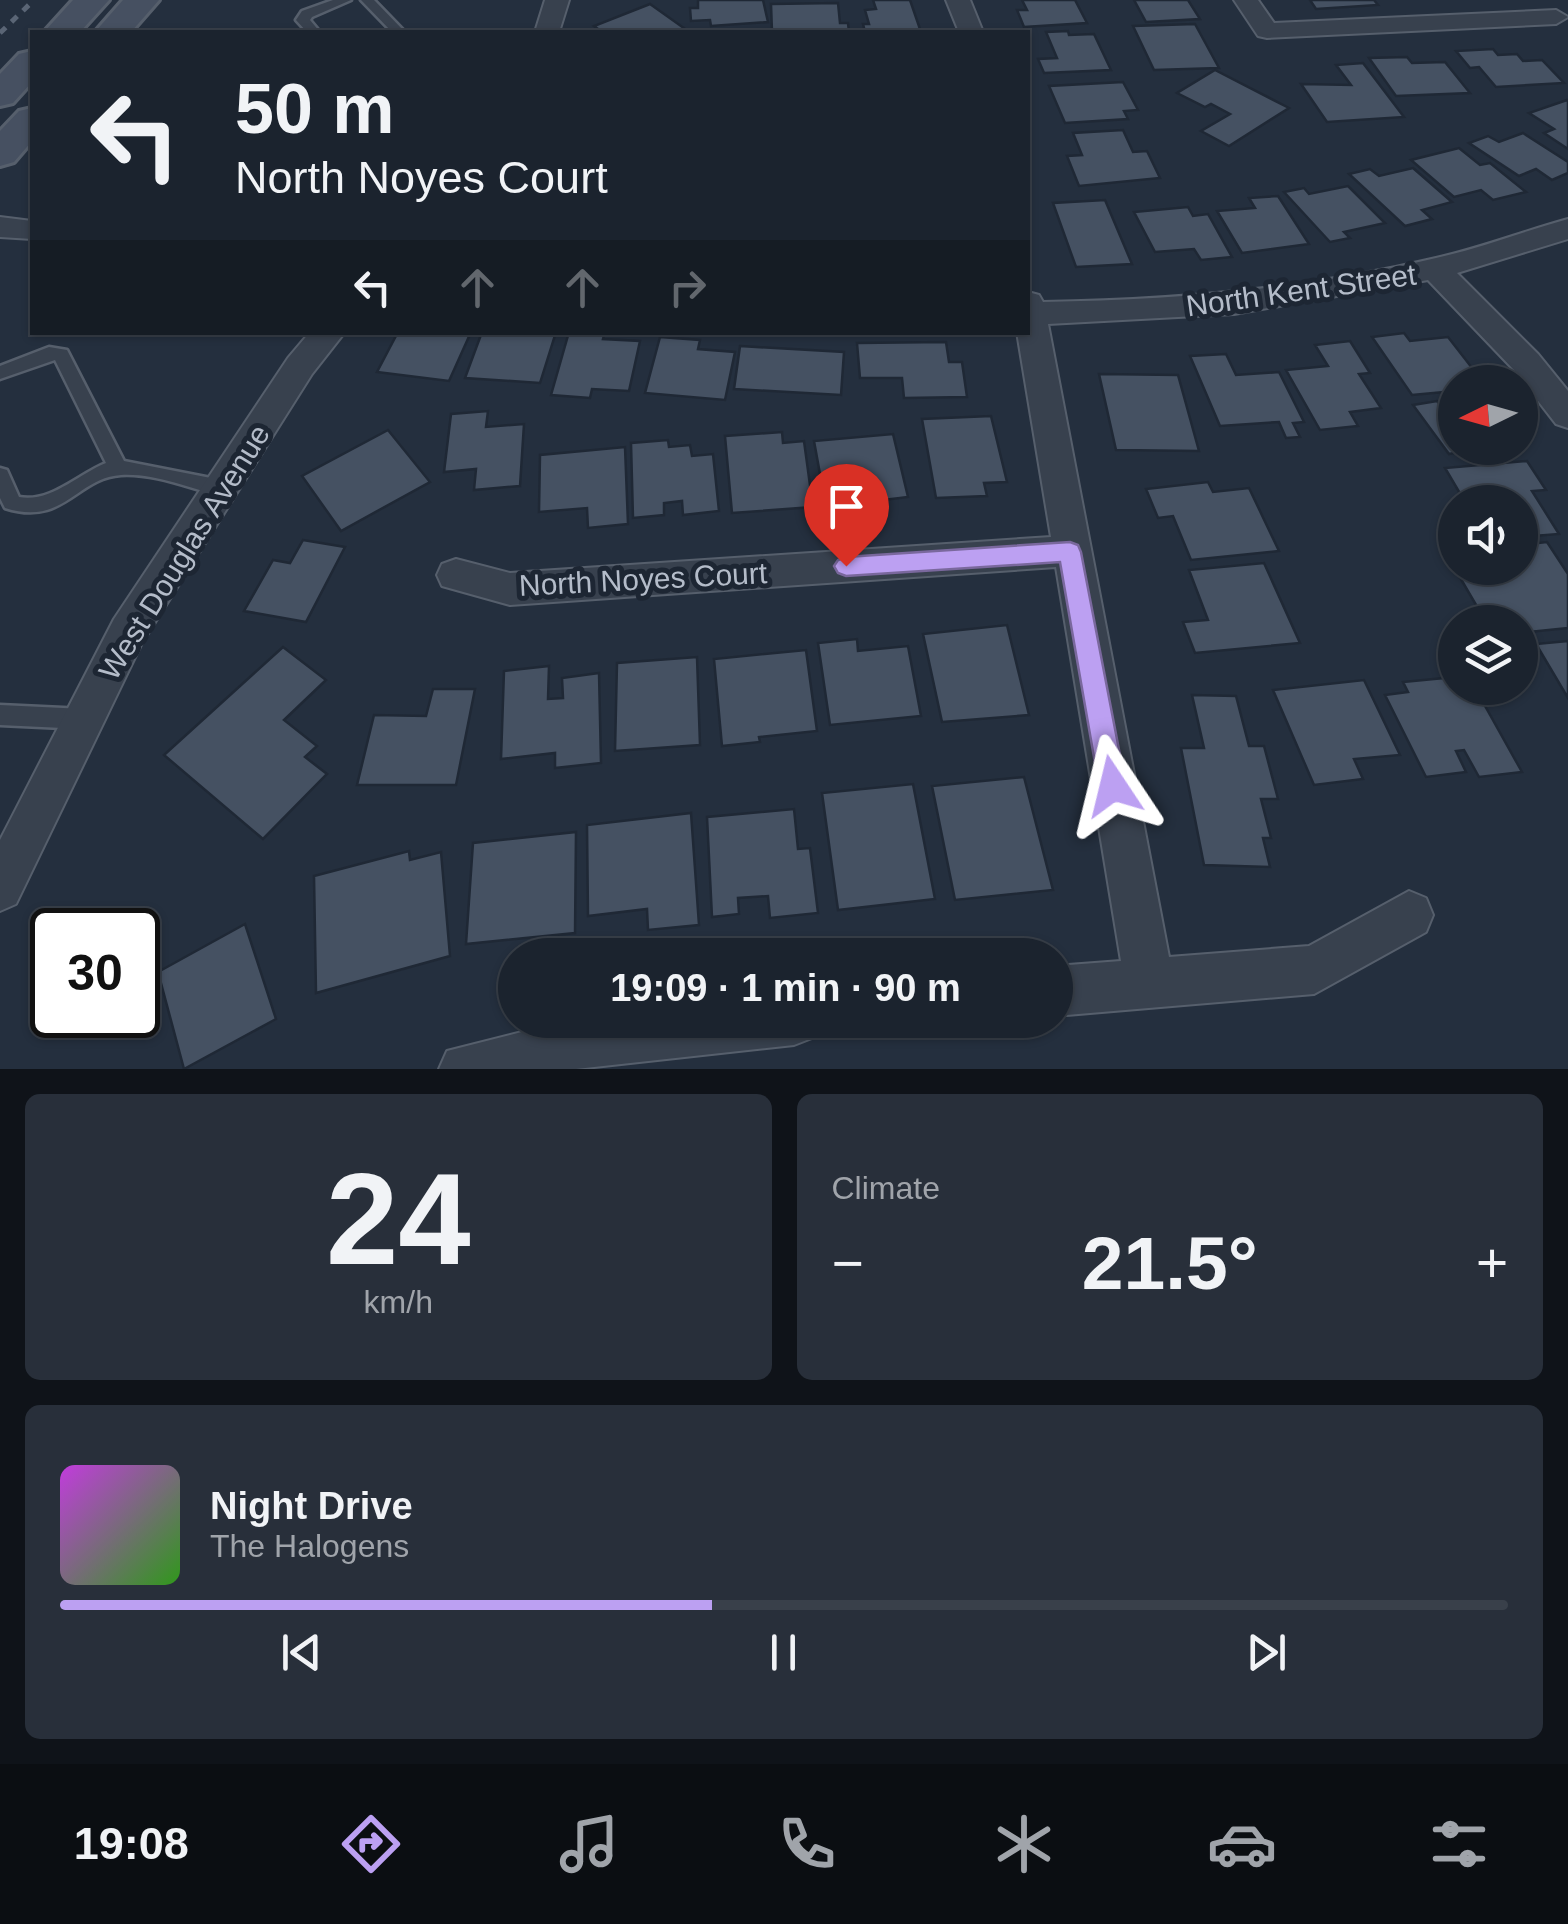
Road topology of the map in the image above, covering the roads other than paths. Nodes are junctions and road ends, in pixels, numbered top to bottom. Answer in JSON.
{"nodes":[{"id":1,"x":92,"y":0,"type":"edge"},
{"id":2,"x":142,"y":0,"type":"edge"},
{"id":3,"x":345,"y":0,"type":"edge"},
{"id":4,"x":367,"y":0,"type":"edge"},
{"id":5,"x":556,"y":0,"type":"edge"},
{"id":6,"x":958,"y":0,"type":"edge"},
{"id":7,"x":1246,"y":0,"type":"edge"},
{"id":8,"x":1555,"y":15,"type":"edge"},
{"id":9,"x":63,"y":30,"type":"edge"},
{"id":10,"x":114,"y":30,"type":"edge"},
{"id":11,"x":312,"y":30,"type":"edge"},
{"id":12,"x":398,"y":30,"type":"edge"},
{"id":13,"x":548,"y":30,"type":"edge"},
{"id":14,"x":970,"y":30,"type":"edge"},
{"id":15,"x":30,"y":64,"type":"edge"},
{"id":16,"x":0,"y":95,"type":"edge"},
{"id":17,"x":30,"y":121,"type":"edge"},
{"id":18,"x":0,"y":154,"type":"edge"},
{"id":19,"x":0,"y":227,"type":"edge"},
{"id":20,"x":1568,"y":228,"type":"edge"},
{"id":21,"x":30,"y":230,"type":"edge"},
{"id":22,"x":1437,"y":271,"type":"junction"},
{"id":23,"x":1030,"y":310,"type":"edge"},
{"id":24,"x":1030,"y":322,"type":"edge"},
{"id":25,"x":326,"y":335,"type":"edge"},
{"id":26,"x":0,"y":374,"type":"edge"},
{"id":27,"x":1568,"y":415,"type":"edge"},
{"id":28,"x":118,"y":468,"type":"junction"},
{"id":29,"x":0,"y":475,"type":"edge"},
{"id":30,"x":221,"y":488,"type":"junction"},
{"id":31,"x":1070,"y":552,"type":"junction"},
{"id":32,"x":456,"y":576,"type":"dead end"},
{"id":33,"x":0,"y":715,"type":"edge"},
{"id":34,"x":84,"y":720,"type":"junction"},
{"id":35,"x":0,"y":888,"type":"edge"},
{"id":36,"x":1409,"y":915,"type":"dead end"},
{"id":37,"x":1149,"y":981,"type":"junction"},
{"id":38,"x":1073,"y":989,"type":"edge"},
{"id":39,"x":629,"y":1038,"type":"edge"},
{"id":40,"x":465,"y":1069,"type":"edge"}],
"edges":[{"from":1,"to":9,"type":"main road"},
{"from":2,"to":10,"type":"main road"},
{"from":3,"to":11,"type":"lane"},
{"from":4,"to":12,"type":"lane"},
{"from":5,"to":13,"type":"street"},
{"from":6,"to":14,"type":"street"},
{"from":7,"to":8,"type":"street"},
{"from":15,"to":16,"type":"main road"},
{"from":17,"to":18,"type":"main road"},
{"from":19,"to":21,"type":"street"},
{"from":20,"to":22,"type":"street","name":"North Kent Street"},
{"from":22,"to":23,"type":"street","name":"North Kent Street"},
{"from":22,"to":27,"type":"street"},
{"from":24,"to":31,"type":"street"},
{"from":25,"to":30,"type":"street","name":"West Douglas Avenue"},
{"from":26,"to":28,"type":"lane"},
{"from":28,"to":29,"type":"lane"},
{"from":28,"to":30,"type":"lane"},
{"from":30,"to":34,"type":"street","name":"West Douglas Avenue"},
{"from":31,"to":32,"type":"street","name":"North Noyes Court"},
{"from":31,"to":37,"type":"street"},
{"from":33,"to":34,"type":"lane"},
{"from":34,"to":35,"type":"street","name":"West Douglas Avenue"},
{"from":36,"to":37,"type":"street"},
{"from":37,"to":38,"type":"street"},
{"from":39,"to":40,"type":"street"}]}
